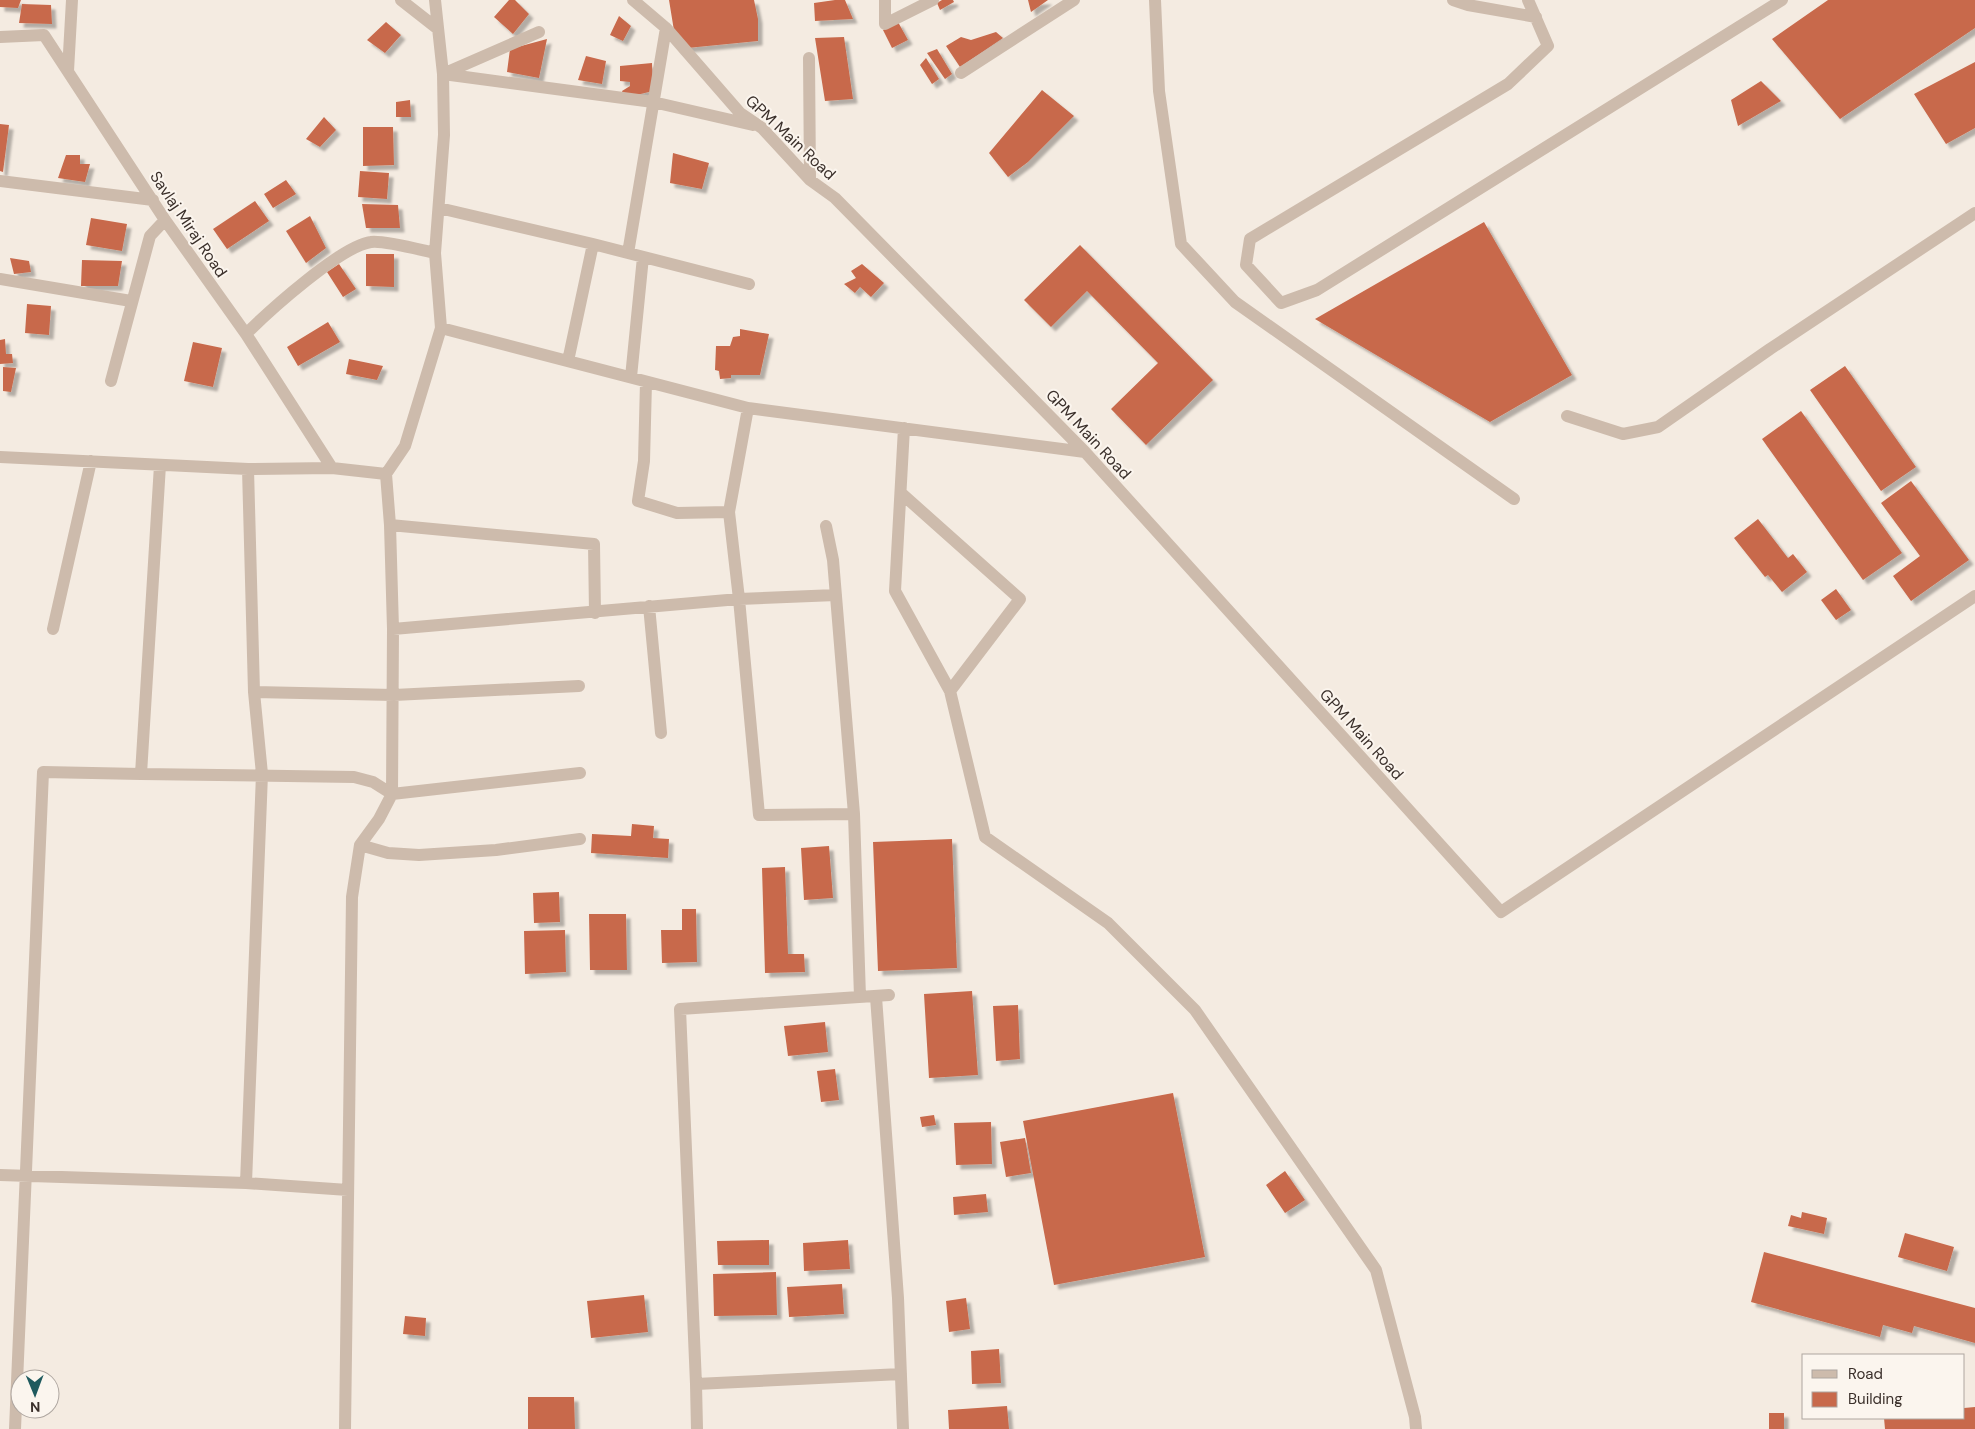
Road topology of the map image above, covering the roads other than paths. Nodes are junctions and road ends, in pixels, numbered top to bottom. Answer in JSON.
{"nodes":[{"id":1,"x":72,"y":0,"type":"edge"},
{"id":2,"x":401,"y":0,"type":"edge"},
{"id":3,"x":435,"y":0,"type":"edge"},
{"id":4,"x":634,"y":0,"type":"edge"},
{"id":5,"x":885,"y":0,"type":"edge"},
{"id":6,"x":932,"y":0,"type":"edge"},
{"id":7,"x":1074,"y":0,"type":"edge"},
{"id":8,"x":1155,"y":0,"type":"edge"},
{"id":9,"x":1453,"y":0,"type":"edge"},
{"id":10,"x":1528,"y":0,"type":"edge"},
{"id":11,"x":1782,"y":0,"type":"edge"},
{"id":12,"x":1536,"y":17,"type":"junction"},
{"id":13,"x":666,"y":28,"type":"junction"},
{"id":14,"x":438,"y":29,"type":"junction"},
{"id":15,"x":539,"y":32,"type":"dead end"},
{"id":16,"x":0,"y":37,"type":"edge"},
{"id":17,"x":809,"y":58,"type":"dead end"},
{"id":18,"x":68,"y":71,"type":"junction"},
{"id":19,"x":961,"y":73,"type":"dead end"},
{"id":20,"x":442,"y":74,"type":"junction"},
{"id":21,"x":653,"y":102,"type":"junction"},
{"id":22,"x":762,"y":128,"type":"junction"},
{"id":23,"x":810,"y":180,"type":"junction"},
{"id":24,"x":0,"y":181,"type":"edge"},
{"id":25,"x":153,"y":200,"type":"junction"},
{"id":26,"x":439,"y":208,"type":"junction"},
{"id":27,"x":1975,"y":213,"type":"edge"},
{"id":28,"x":165,"y":220,"type":"junction"},
{"id":29,"x":593,"y":244,"type":"junction"},
{"id":30,"x":435,"y":253,"type":"junction"},
{"id":31,"x":628,"y":253,"type":"junction"},
{"id":32,"x":643,"y":257,"type":"junction"},
{"id":33,"x":0,"y":278,"type":"edge"},
{"id":34,"x":749,"y":284,"type":"dead end"},
{"id":35,"x":131,"y":301,"type":"junction"},
{"id":36,"x":441,"y":328,"type":"junction"},
{"id":37,"x":246,"y":334,"type":"junction"},
{"id":38,"x":568,"y":361,"type":"junction"},
{"id":39,"x":631,"y":378,"type":"junction"},
{"id":40,"x":111,"y":381,"type":"dead end"},
{"id":41,"x":646,"y":382,"type":"junction"},
{"id":42,"x":748,"y":408,"type":"junction"},
{"id":43,"x":1567,"y":416,"type":"dead end"},
{"id":44,"x":904,"y":428,"type":"junction"},
{"id":45,"x":1085,"y":452,"type":"junction"},
{"id":46,"x":0,"y":457,"type":"edge"},
{"id":47,"x":91,"y":462,"type":"junction"},
{"id":48,"x":160,"y":465,"type":"junction"},
{"id":49,"x":332,"y":468,"type":"junction"},
{"id":50,"x":248,"y":469,"type":"junction"},
{"id":51,"x":386,"y":474,"type":"junction"},
{"id":52,"x":901,"y":493,"type":"junction"},
{"id":53,"x":1514,"y":499,"type":"dead end"},
{"id":54,"x":728,"y":512,"type":"junction"},
{"id":55,"x":390,"y":525,"type":"junction"},
{"id":56,"x":826,"y":526,"type":"dead end"},
{"id":57,"x":836,"y":595,"type":"junction"},
{"id":58,"x":1975,"y":596,"type":"edge"},
{"id":59,"x":739,"y":599,"type":"junction"},
{"id":60,"x":649,"y":606,"type":"junction"},
{"id":61,"x":595,"y":613,"type":"junction"},
{"id":62,"x":52,"y":629,"type":"dead end"},
{"id":63,"x":393,"y":630,"type":"junction"},
{"id":64,"x":579,"y":686,"type":"dead end"},
{"id":65,"x":950,"y":691,"type":"junction"},
{"id":66,"x":254,"y":692,"type":"junction"},
{"id":67,"x":394,"y":696,"type":"junction"},
{"id":68,"x":661,"y":733,"type":"dead end"},
{"id":69,"x":580,"y":773,"type":"dead end"},
{"id":70,"x":141,"y":774,"type":"junction"},
{"id":71,"x":262,"y":774,"type":"junction"},
{"id":72,"x":392,"y":794,"type":"junction"},
{"id":73,"x":854,"y":814,"type":"junction"},
{"id":74,"x":580,"y":839,"type":"dead end"},
{"id":75,"x":360,"y":845,"type":"junction"},
{"id":76,"x":876,"y":996,"type":"junction"},
{"id":77,"x":890,"y":996,"type":"dead end"},
{"id":78,"x":860,"y":997,"type":"junction"},
{"id":79,"x":0,"y":1175,"type":"edge"},
{"id":80,"x":25,"y":1176,"type":"junction"},
{"id":81,"x":246,"y":1183,"type":"junction"},
{"id":82,"x":348,"y":1190,"type":"junction"},
{"id":83,"x":901,"y":1374,"type":"junction"},
{"id":84,"x":696,"y":1384,"type":"junction"},
{"id":85,"x":15,"y":1429,"type":"edge"},
{"id":86,"x":345,"y":1429,"type":"edge"},
{"id":87,"x":697,"y":1429,"type":"edge"},
{"id":88,"x":903,"y":1429,"type":"edge"},
{"id":89,"x":1416,"y":1429,"type":"edge"}],
"edges":[{"from":1,"to":18,"type":"street"},
{"from":2,"to":14,"type":"street"},
{"from":3,"to":14,"type":"street"},
{"from":4,"to":13,"type":"street","name":"GPM Main Road"},
{"from":5,"to":6,"type":"street"},
{"from":7,"to":19,"type":"street"},
{"from":8,"to":53,"type":"street"},
{"from":9,"to":12,"type":"street"},
{"from":10,"to":12,"type":"street"},
{"from":11,"to":12,"type":"street"},
{"from":13,"to":21,"type":"street"},
{"from":13,"to":22,"type":"street","name":"GPM Main Road"},
{"from":14,"to":20,"type":"street"},
{"from":15,"to":20,"type":"street"},
{"from":16,"to":18,"type":"street","name":"Savlaj Miraj Road"},
{"from":17,"to":23,"type":"street"},
{"from":18,"to":25,"type":"street","name":"Savlaj Miraj Road"},
{"from":20,"to":21,"type":"street"},
{"from":20,"to":26,"type":"street"},
{"from":21,"to":22,"type":"street"},
{"from":21,"to":31,"type":"street"},
{"from":22,"to":23,"type":"street","name":"GPM Main Road"},
{"from":23,"to":45,"type":"street","name":"GPM Main Road"},
{"from":24,"to":25,"type":"street"},
{"from":25,"to":28,"type":"street","name":"Savlaj Miraj Road"},
{"from":26,"to":29,"type":"street"},
{"from":26,"to":30,"type":"street"},
{"from":27,"to":43,"type":"street"},
{"from":28,"to":35,"type":"street"},
{"from":28,"to":37,"type":"street","name":"Savlaj Miraj Road"},
{"from":29,"to":31,"type":"street"},
{"from":29,"to":38,"type":"street"},
{"from":30,"to":36,"type":"street"},
{"from":30,"to":37,"type":"street"},
{"from":31,"to":32,"type":"street"},
{"from":32,"to":34,"type":"street"},
{"from":32,"to":39,"type":"street"},
{"from":33,"to":35,"type":"street"},
{"from":35,"to":40,"type":"street"},
{"from":36,"to":38,"type":"street"},
{"from":36,"to":51,"type":"street"},
{"from":37,"to":49,"type":"street","name":"Savlaj Miraj Road"},
{"from":38,"to":39,"type":"street"},
{"from":39,"to":41,"type":"street"},
{"from":41,"to":42,"type":"street"},
{"from":41,"to":54,"type":"street"},
{"from":42,"to":44,"type":"street"},
{"from":42,"to":54,"type":"street"},
{"from":44,"to":45,"type":"street"},
{"from":44,"to":52,"type":"street"},
{"from":45,"to":58,"type":"street","name":"GPM Main Road"},
{"from":46,"to":47,"type":"street"},
{"from":47,"to":48,"type":"street"},
{"from":47,"to":62,"type":"street"},
{"from":48,"to":50,"type":"street"},
{"from":48,"to":70,"type":"street"},
{"from":49,"to":50,"type":"street"},
{"from":49,"to":51,"type":"street"},
{"from":50,"to":66,"type":"street"},
{"from":51,"to":55,"type":"street"},
{"from":52,"to":65,"type":"street"},
{"from":52,"to":65,"type":"street"},
{"from":54,"to":59,"type":"street"},
{"from":55,"to":61,"type":"street"},
{"from":55,"to":63,"type":"street"},
{"from":56,"to":57,"type":"street"},
{"from":57,"to":59,"type":"street"},
{"from":57,"to":73,"type":"street"},
{"from":59,"to":60,"type":"street"},
{"from":59,"to":73,"type":"street"},
{"from":60,"to":61,"type":"street"},
{"from":60,"to":68,"type":"street"},
{"from":61,"to":63,"type":"street"},
{"from":63,"to":67,"type":"street"},
{"from":64,"to":67,"type":"street"},
{"from":65,"to":89,"type":"street"},
{"from":66,"to":67,"type":"street"},
{"from":66,"to":71,"type":"street"},
{"from":67,"to":72,"type":"street"},
{"from":69,"to":72,"type":"street"},
{"from":70,"to":71,"type":"street"},
{"from":70,"to":80,"type":"street"},
{"from":71,"to":72,"type":"street"},
{"from":71,"to":81,"type":"street"},
{"from":72,"to":75,"type":"street"},
{"from":73,"to":78,"type":"street"},
{"from":74,"to":75,"type":"street"},
{"from":75,"to":82,"type":"street"},
{"from":76,"to":77,"type":"street"},
{"from":76,"to":78,"type":"street"},
{"from":76,"to":83,"type":"street"},
{"from":78,"to":84,"type":"street"},
{"from":79,"to":80,"type":"street"},
{"from":80,"to":81,"type":"street"},
{"from":80,"to":85,"type":"street"},
{"from":81,"to":82,"type":"street"},
{"from":82,"to":86,"type":"street"},
{"from":83,"to":84,"type":"street"},
{"from":83,"to":88,"type":"street"},
{"from":84,"to":87,"type":"street"}]}
